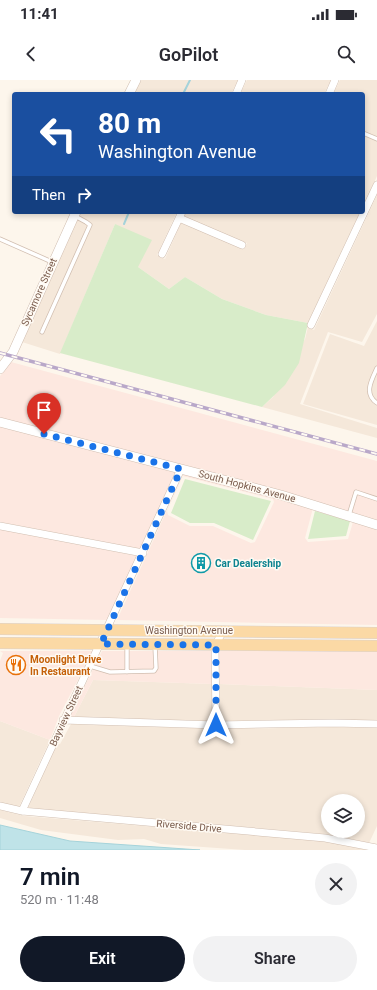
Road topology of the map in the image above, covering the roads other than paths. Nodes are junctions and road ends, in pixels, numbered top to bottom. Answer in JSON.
{"nodes":[{"id":1,"x":136,"y":80,"type":"edge"},
{"id":2,"x":242,"y":80,"type":"edge"},
{"id":3,"x":335,"y":80,"type":"edge"},
{"id":4,"x":130,"y":92,"type":"edge"},
{"id":5,"x":237,"y":92,"type":"edge"},
{"id":6,"x":330,"y":92,"type":"edge"},
{"id":7,"x":365,"y":134,"type":"edge"},
{"id":8,"x":377,"y":139,"type":"edge"},
{"id":9,"x":377,"y":185,"type":"edge"},
{"id":10,"x":365,"y":210,"type":"edge"},
{"id":11,"x":75,"y":214,"type":"edge"},
{"id":12,"x":363,"y":214,"type":"edge"},
{"id":13,"x":180,"y":215,"type":"edge"},
{"id":14,"x":0,"y":239,"type":"edge"},
{"id":15,"x":242,"y":245,"type":"dead end"},
{"id":16,"x":162,"y":254,"type":"dead end"},
{"id":17,"x":53,"y":262,"type":"junction"},
{"id":18,"x":311,"y":325,"type":"dead end"},
{"id":19,"x":42,"y":332,"type":"dead end"},
{"id":20,"x":377,"y":368,"type":"edge"},
{"id":21,"x":0,"y":370,"type":"edge"},
{"id":22,"x":377,"y":403,"type":"edge"},
{"id":23,"x":0,"y":422,"type":"edge"},
{"id":24,"x":181,"y":469,"type":"junction"},
{"id":25,"x":377,"y":499,"type":"edge"},
{"id":26,"x":349,"y":515,"type":"junction"},
{"id":27,"x":376,"y":522,"type":"edge"},
{"id":28,"x":0,"y":526,"type":"edge"},
{"id":29,"x":143,"y":553,"type":"junction"},
{"id":30,"x":0,"y":629,"type":"edge"},
{"id":31,"x":108,"y":630,"type":"junction"},
{"id":32,"x":224,"y":630,"type":"junction"},
{"id":33,"x":343,"y":632,"type":"junction"},
{"id":34,"x":377,"y":632,"type":"edge"},
{"id":35,"x":0,"y":643,"type":"edge"},
{"id":36,"x":101,"y":644,"type":"junction"},
{"id":37,"x":126,"y":644,"type":"junction"},
{"id":38,"x":155,"y":644,"type":"junction"},
{"id":39,"x":216,"y":645,"type":"junction"},
{"id":40,"x":343,"y":646,"type":"junction"},
{"id":41,"x":377,"y":646,"type":"edge"},
{"id":42,"x":90,"y":666,"type":"junction"},
{"id":43,"x":127,"y":672,"type":"junction"},
{"id":44,"x":63,"y":720,"type":"junction"},
{"id":45,"x":377,"y":724,"type":"edge"},
{"id":46,"x":216,"y":725,"type":"junction"},
{"id":47,"x":0,"y":806,"type":"edge"},
{"id":48,"x":22,"y":811,"type":"junction"},
{"id":49,"x":377,"y":848,"type":"edge"}],
"edges":[{"from":1,"to":4,"type":"street"},
{"from":2,"to":5,"type":"street"},
{"from":3,"to":6,"type":"street"},
{"from":7,"to":8,"type":"lane"},
{"from":9,"to":10,"type":"street"},
{"from":11,"to":17,"type":"street","name":"Sycamore Street"},
{"from":11,"to":19,"type":"lane"},
{"from":12,"to":18,"type":"street"},
{"from":13,"to":15,"type":"street"},
{"from":13,"to":16,"type":"street"},
{"from":14,"to":17,"type":"lane"},
{"from":17,"to":21,"type":"street","name":"Sycamore Street"},
{"from":20,"to":22,"type":"lane"},
{"from":23,"to":24,"type":"street","name":"South Hopkins Avenue"},
{"from":24,"to":26,"type":"street","name":"South Hopkins Avenue"},
{"from":24,"to":29,"type":"street","name":"Bayview Street"},
{"from":25,"to":26,"type":"lane"},
{"from":26,"to":27,"type":"street","name":"South Hopkins Avenue"},
{"from":28,"to":29,"type":"street"},
{"from":29,"to":31,"type":"street","name":"Bayview Street"},
{"from":30,"to":31,"type":"main road","name":"Washington Avenue"},
{"from":31,"to":32,"type":"main road","name":"Washington Avenue"},
{"from":31,"to":36,"type":"street","name":"Bayview Street"},
{"from":32,"to":33,"type":"main road","name":"Washington Avenue"},
{"from":32,"to":39,"type":"street"},
{"from":33,"to":34,"type":"main road","name":"Washington Avenue"},
{"from":33,"to":40,"type":"street"},
{"from":35,"to":36,"type":"main road","name":"Washington Avenue"},
{"from":36,"to":37,"type":"main road","name":"Washington Avenue"},
{"from":36,"to":42,"type":"street","name":"Bayview Street"},
{"from":37,"to":38,"type":"main road","name":"Washington Avenue"},
{"from":37,"to":43,"type":"lane"},
{"from":38,"to":39,"type":"main road","name":"Washington Avenue"},
{"from":38,"to":43,"type":"lane"},
{"from":39,"to":40,"type":"main road","name":"Washington Avenue"},
{"from":39,"to":46,"type":"street"},
{"from":40,"to":41,"type":"main road","name":"Washington Avenue"},
{"from":42,"to":43,"type":"lane"},
{"from":42,"to":44,"type":"street","name":"Bayview Street"},
{"from":44,"to":46,"type":"street"},
{"from":44,"to":48,"type":"street","name":"Bayview Street"},
{"from":45,"to":46,"type":"street"},
{"from":47,"to":48,"type":"street","name":"Riverside Drive"},
{"from":48,"to":49,"type":"street","name":"Riverside Drive"}]}
